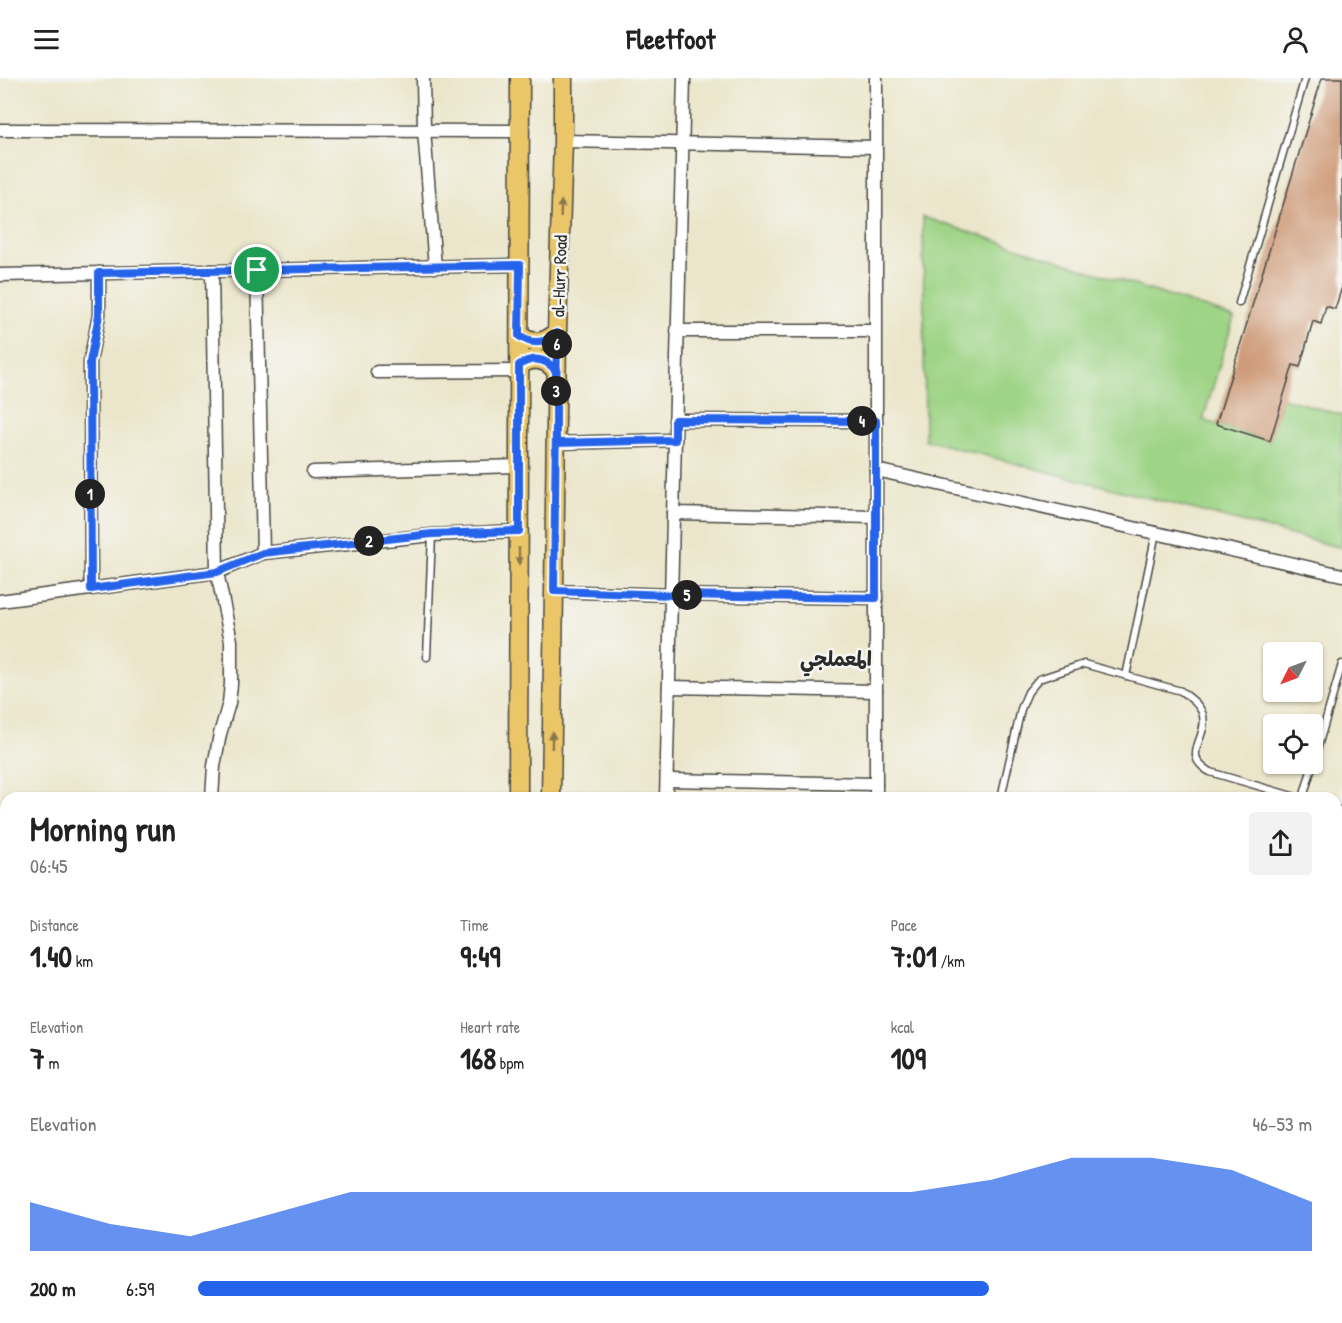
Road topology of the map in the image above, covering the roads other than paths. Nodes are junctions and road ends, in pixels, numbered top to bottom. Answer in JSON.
{"nodes":[{"id":1,"x":423,"y":78,"type":"edge"},
{"id":2,"x":520,"y":78,"type":"edge"},
{"id":3,"x":563,"y":78,"type":"edge"},
{"id":4,"x":684,"y":78,"type":"edge"},
{"id":5,"x":876,"y":78,"type":"edge"},
{"id":6,"x":1305,"y":78,"type":"edge"},
{"id":7,"x":0,"y":130,"type":"edge"},
{"id":8,"x":424,"y":130,"type":"junction"},
{"id":9,"x":520,"y":131,"type":"junction"},
{"id":10,"x":563,"y":141,"type":"junction"},
{"id":11,"x":682,"y":144,"type":"junction"},
{"id":12,"x":876,"y":147,"type":"junction"},
{"id":13,"x":520,"y":265,"type":"junction"},
{"id":14,"x":435,"y":267,"type":"junction"},
{"id":15,"x":257,"y":270,"type":"junction"},
{"id":16,"x":212,"y":271,"type":"junction"},
{"id":17,"x":99,"y":273,"type":"junction"},
{"id":18,"x":0,"y":275,"type":"edge"},
{"id":19,"x":1239,"y":303,"type":"dead end"},
{"id":20,"x":677,"y":331,"type":"junction"},
{"id":21,"x":875,"y":331,"type":"junction"},
{"id":22,"x":557,"y":333,"type":"junction"},
{"id":23,"x":519,"y":336,"type":"junction"},
{"id":24,"x":519,"y":368,"type":"junction"},
{"id":25,"x":556,"y":371,"type":"junction"},
{"id":26,"x":377,"y":372,"type":"dead end"},
{"id":27,"x":675,"y":420,"type":"junction"},
{"id":28,"x":876,"y":421,"type":"junction"},
{"id":29,"x":675,"y":440,"type":"junction"},
{"id":30,"x":556,"y":443,"type":"junction"},
{"id":31,"x":519,"y":466,"type":"junction"},
{"id":32,"x":876,"y":470,"type":"junction"},
{"id":33,"x":313,"y":472,"type":"dead end"},
{"id":34,"x":673,"y":513,"type":"junction"},
{"id":35,"x":876,"y":518,"type":"junction"},
{"id":36,"x":519,"y":531,"type":"junction"},
{"id":37,"x":1156,"y":533,"type":"junction"},
{"id":38,"x":432,"y":534,"type":"junction"},
{"id":39,"x":263,"y":553,"type":"junction"},
{"id":40,"x":217,"y":572,"type":"junction"},
{"id":41,"x":1342,"y":575,"type":"edge"},
{"id":42,"x":91,"y":589,"type":"junction"},
{"id":43,"x":554,"y":591,"type":"junction"},
{"id":44,"x":671,"y":595,"type":"junction"},
{"id":45,"x":876,"y":598,"type":"junction"},
{"id":46,"x":0,"y":601,"type":"edge"},
{"id":47,"x":427,"y":657,"type":"dead end"},
{"id":48,"x":1342,"y":664,"type":"edge"},
{"id":49,"x":1126,"y":676,"type":"junction"},
{"id":50,"x":669,"y":687,"type":"junction"},
{"id":51,"x":876,"y":691,"type":"junction"},
{"id":52,"x":667,"y":780,"type":"junction"},
{"id":53,"x":876,"y":784,"type":"junction"},
{"id":54,"x":212,"y":792,"type":"edge"},
{"id":55,"x":518,"y":792,"type":"edge"},
{"id":56,"x":551,"y":792,"type":"edge"},
{"id":57,"x":666,"y":792,"type":"edge"},
{"id":58,"x":876,"y":792,"type":"edge"},
{"id":59,"x":1002,"y":792,"type":"edge"},
{"id":60,"x":1280,"y":792,"type":"edge"},
{"id":61,"x":1303,"y":792,"type":"edge"}],
"edges":[{"from":1,"to":8,"type":"street"},
{"from":2,"to":9,"type":"main road"},
{"from":3,"to":10,"type":"main road","name":"al-Hurr Road"},
{"from":4,"to":11,"type":"street"},
{"from":5,"to":12,"type":"street"},
{"from":6,"to":19,"type":"lane"},
{"from":7,"to":8,"type":"street"},
{"from":8,"to":9,"type":"street"},
{"from":8,"to":14,"type":"street"},
{"from":9,"to":13,"type":"main road"},
{"from":10,"to":11,"type":"street"},
{"from":22,"to":10,"type":"main road","name":"al-Hurr Road","one_way":true},
{"from":11,"to":12,"type":"street"},
{"from":11,"to":20,"type":"street"},
{"from":12,"to":21,"type":"street"},
{"from":13,"to":14,"type":"street"},
{"from":13,"to":23,"type":"main road"},
{"from":14,"to":15,"type":"street"},
{"from":15,"to":16,"type":"street"},
{"from":15,"to":39,"type":"street"},
{"from":16,"to":17,"type":"street"},
{"from":16,"to":40,"type":"street"},
{"from":17,"to":18,"type":"street"},
{"from":17,"to":42,"type":"street"},
{"from":20,"to":21,"type":"street"},
{"from":20,"to":27,"type":"street"},
{"from":21,"to":28,"type":"street"},
{"from":22,"to":23,"type":"main road"},
{"from":22,"to":25,"type":"main road","name":"al-Hurr Road"},
{"from":23,"to":24,"type":"main road"},
{"from":24,"to":25,"type":"main road"},
{"from":24,"to":26,"type":"street"},
{"from":24,"to":31,"type":"main road"},
{"from":25,"to":30,"type":"main road","name":"al-Hurr Road"},
{"from":27,"to":28,"type":"street"},
{"from":27,"to":29,"type":"street"},
{"from":28,"to":32,"type":"street"},
{"from":29,"to":30,"type":"street"},
{"from":29,"to":34,"type":"street"},
{"from":30,"to":43,"type":"main road","name":"al-Hurr Road"},
{"from":31,"to":33,"type":"street"},
{"from":31,"to":36,"type":"main road"},
{"from":32,"to":35,"type":"street"},
{"from":32,"to":37,"type":"street"},
{"from":34,"to":35,"type":"street"},
{"from":34,"to":44,"type":"street"},
{"from":35,"to":45,"type":"street"},
{"from":36,"to":38,"type":"street"},
{"from":36,"to":55,"type":"main road","one_way":true},
{"from":37,"to":41,"type":"street"},
{"from":37,"to":49,"type":"lane"},
{"from":38,"to":39,"type":"street"},
{"from":38,"to":47,"type":"lane"},
{"from":39,"to":40,"type":"street"},
{"from":40,"to":42,"type":"street"},
{"from":40,"to":54,"type":"street"},
{"from":42,"to":46,"type":"street"},
{"from":43,"to":44,"type":"street"},
{"from":56,"to":43,"type":"main road","name":"al-Hurr Road","one_way":true},
{"from":44,"to":45,"type":"street"},
{"from":44,"to":50,"type":"street"},
{"from":45,"to":51,"type":"street"},
{"from":48,"to":61,"type":"lane"},
{"from":49,"to":59,"type":"lane"},
{"from":49,"to":60,"type":"lane"},
{"from":50,"to":51,"type":"street"},
{"from":50,"to":52,"type":"street"},
{"from":51,"to":53,"type":"street"},
{"from":52,"to":53,"type":"street"},
{"from":52,"to":57,"type":"street"},
{"from":53,"to":58,"type":"street"}]}
